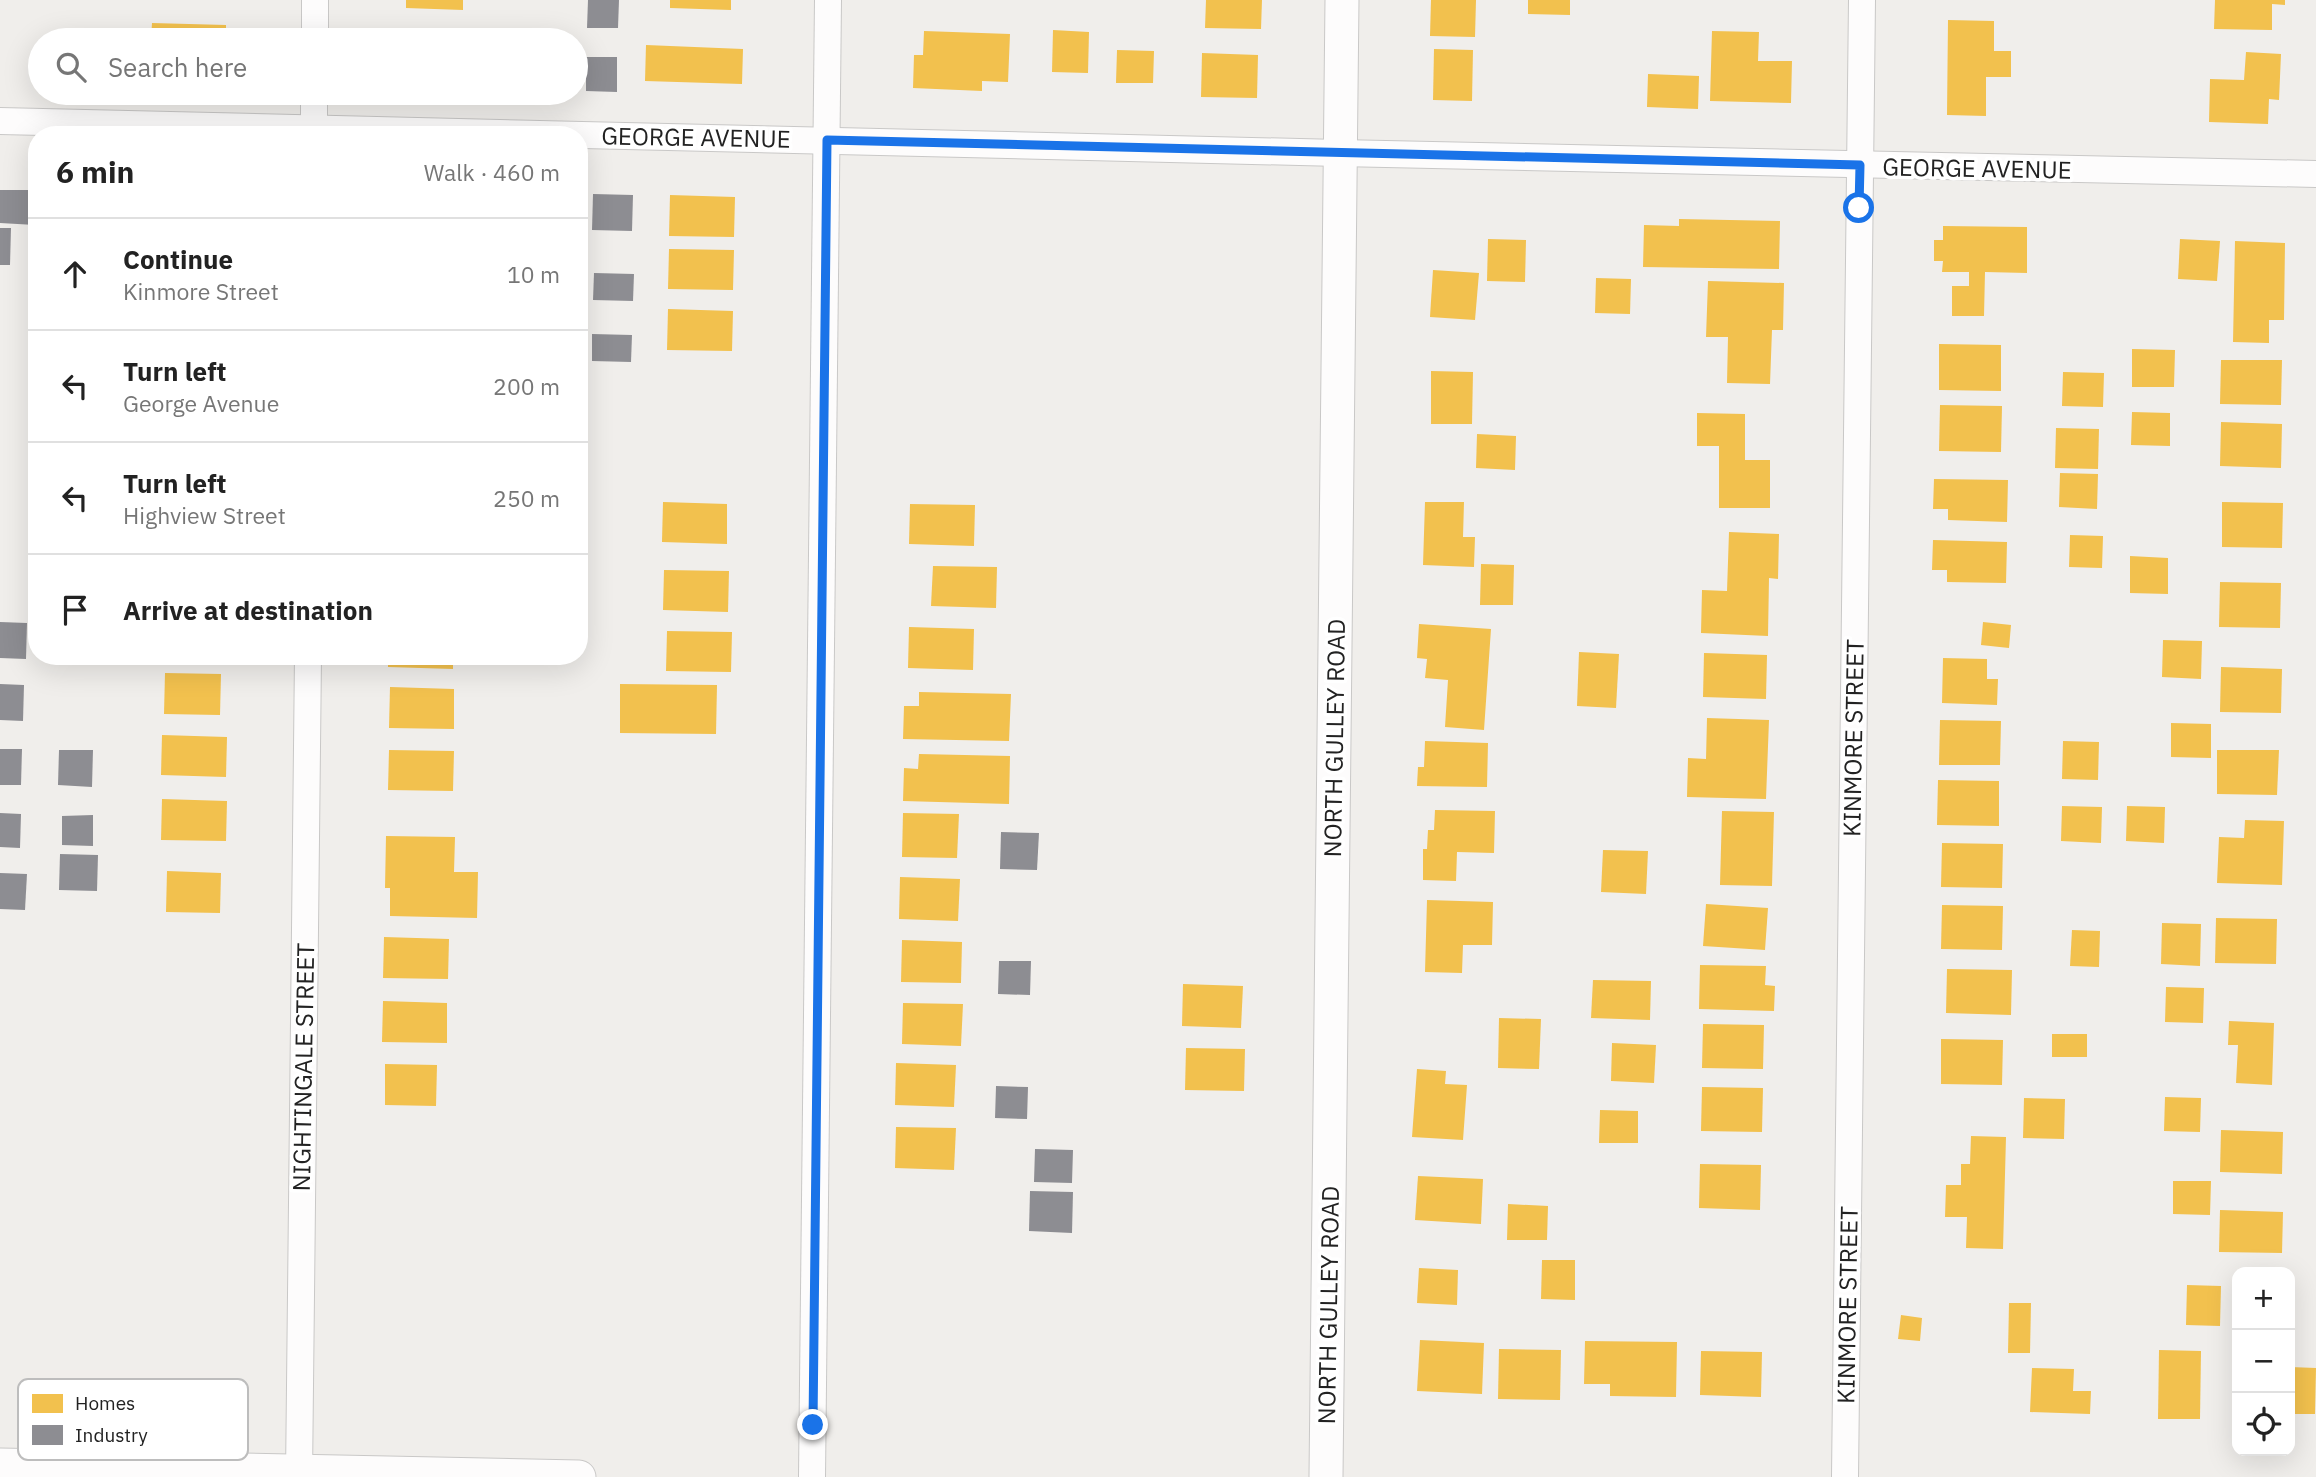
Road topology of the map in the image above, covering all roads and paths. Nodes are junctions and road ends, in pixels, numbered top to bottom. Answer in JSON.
{"nodes":[{"id":1,"x":315,"y":0,"type":"edge"},
{"id":2,"x":828,"y":0,"type":"edge"},
{"id":3,"x":1342,"y":0,"type":"edge"},
{"id":4,"x":1862,"y":0,"type":"edge"},
{"id":5,"x":315,"y":28,"type":"edge"},
{"id":6,"x":314,"y":105,"type":"edge"},
{"id":7,"x":0,"y":121,"type":"edge"},
{"id":8,"x":157,"y":126,"type":"edge"},
{"id":9,"x":314,"y":126,"type":"edge"},
{"id":10,"x":588,"y":136,"type":"edge"},
{"id":11,"x":827,"y":140,"type":"junction"},
{"id":12,"x":1339,"y":153,"type":"junction"},
{"id":13,"x":1860,"y":165,"type":"junction"},
{"id":14,"x":2316,"y":174,"type":"edge"},
{"id":15,"x":308,"y":665,"type":"edge"},
{"id":16,"x":0,"y":1465,"type":"edge"},
{"id":17,"x":299,"y":1474,"type":"edge"},
{"id":18,"x":579,"y":1477,"type":"edge"},
{"id":19,"x":812,"y":1477,"type":"edge"},
{"id":20,"x":1326,"y":1477,"type":"edge"},
{"id":21,"x":1845,"y":1477,"type":"edge"}],
"edges":[{"from":1,"to":5,"type":"street"},
{"from":2,"to":11,"type":"street"},
{"from":3,"to":12,"type":"street","name":"NORTH GULLEY ROAD"},
{"from":4,"to":13,"type":"street","name":"KINMORE STREET"},
{"from":6,"to":9,"type":"street"},
{"from":7,"to":8,"type":"street","name":"GEORGE AVENUE"},
{"from":10,"to":11,"type":"street","name":"GEORGE AVENUE"},
{"from":11,"to":12,"type":"street","name":"GEORGE AVENUE"},
{"from":11,"to":19,"type":"street"},
{"from":12,"to":13,"type":"street","name":"GEORGE AVENUE"},
{"from":12,"to":20,"type":"street","name":"NORTH GULLEY ROAD"},
{"from":13,"to":14,"type":"street","name":"GEORGE AVENUE"},
{"from":13,"to":21,"type":"street","name":"KINMORE STREET"},
{"from":15,"to":17,"type":"street","name":"NIGHTINGALE STREET"},
{"from":16,"to":17,"type":"street"},
{"from":17,"to":18,"type":"street"}]}
